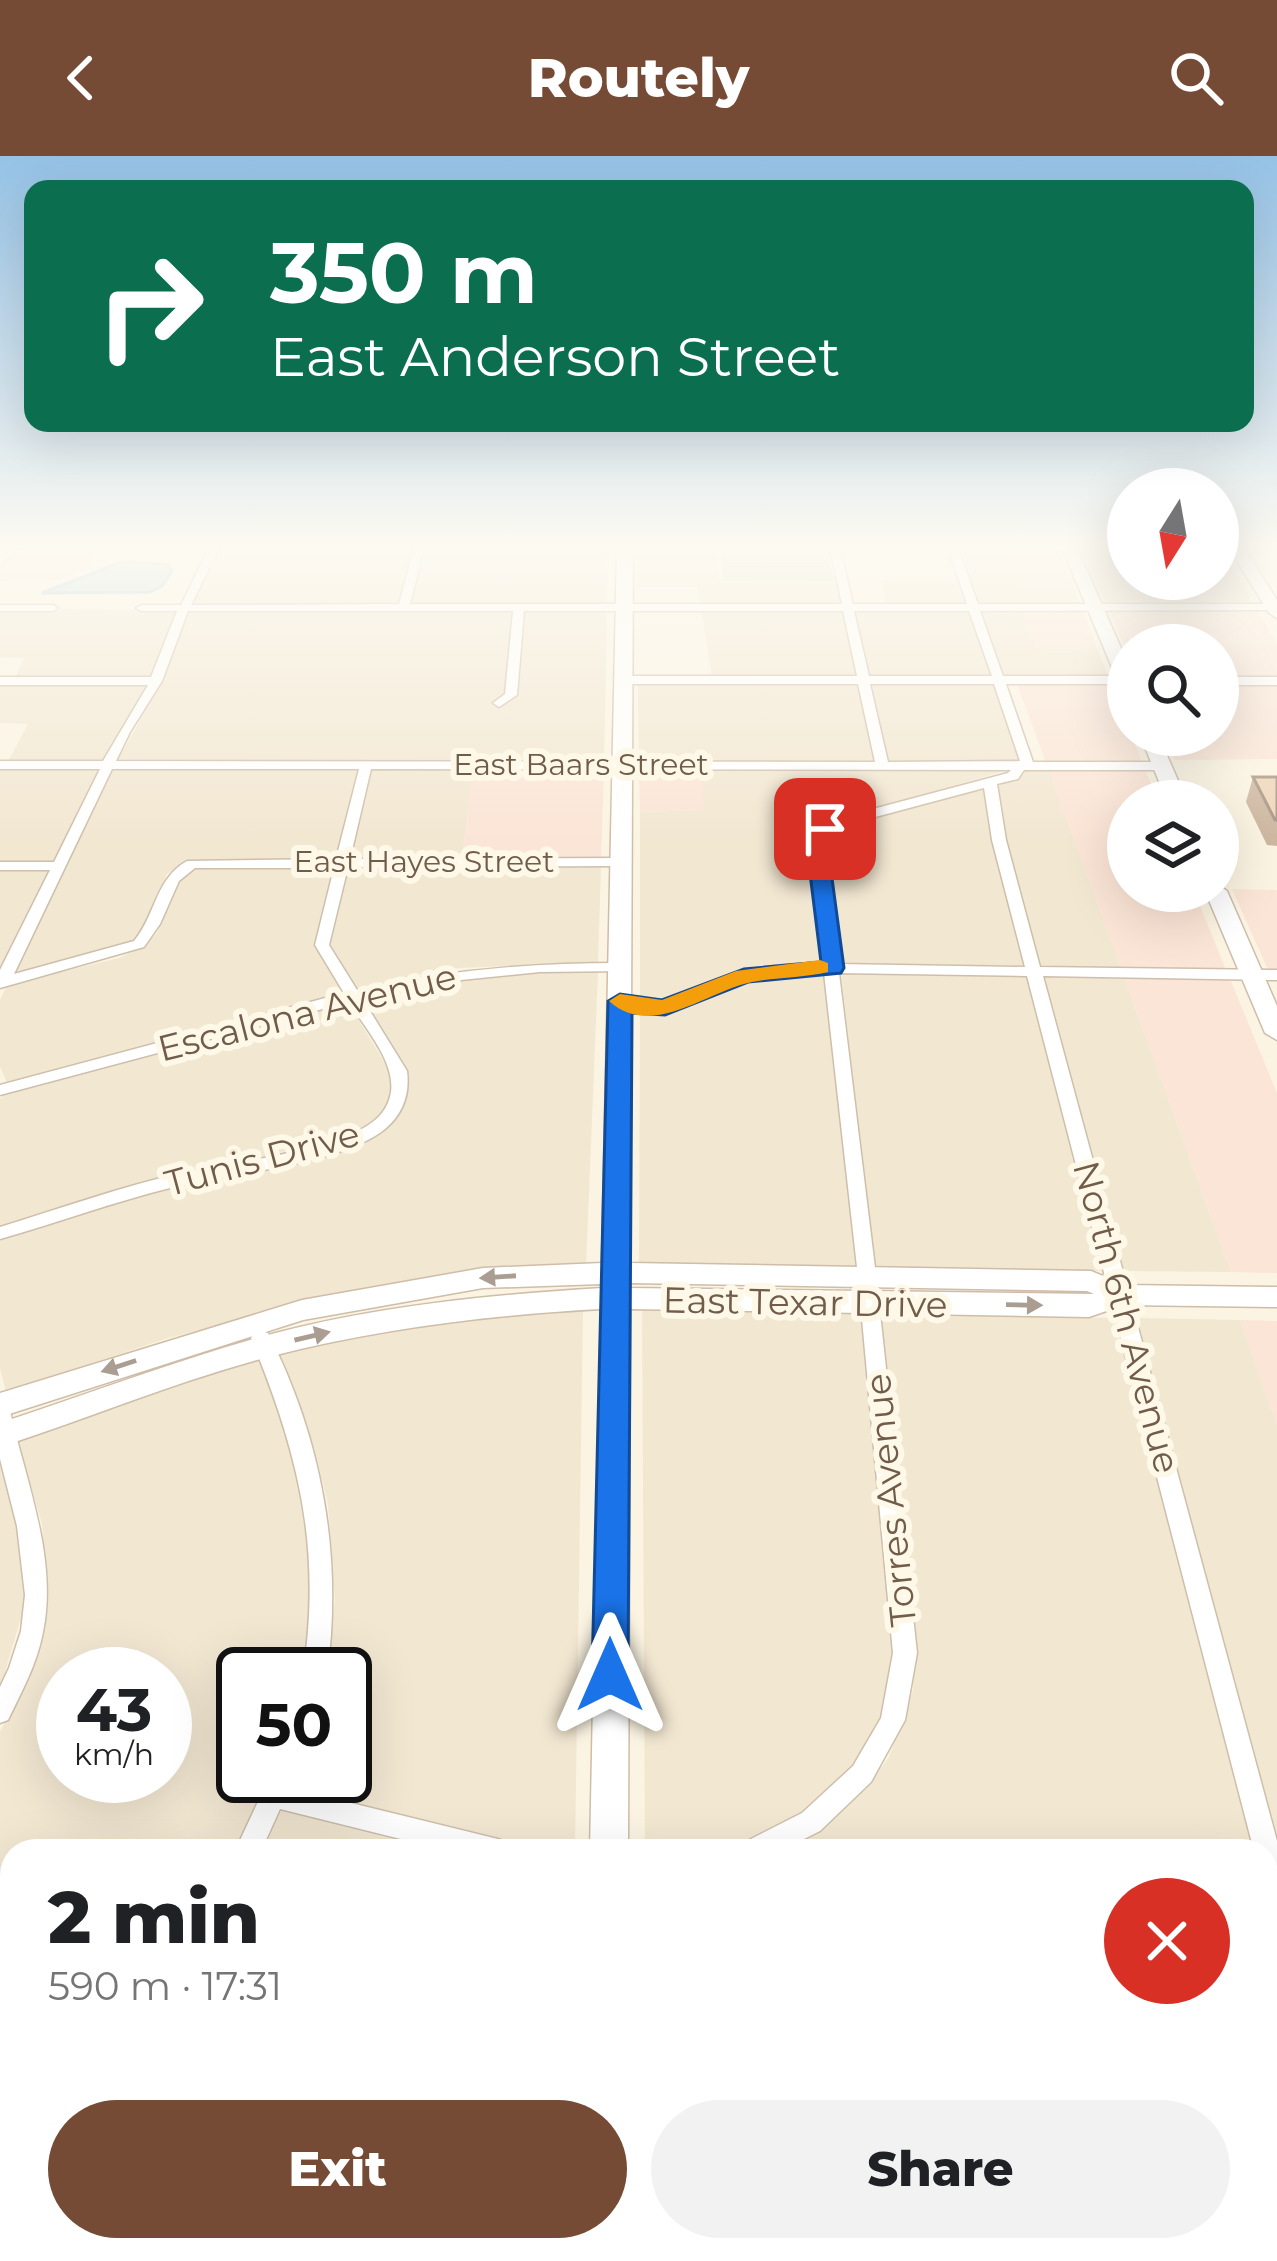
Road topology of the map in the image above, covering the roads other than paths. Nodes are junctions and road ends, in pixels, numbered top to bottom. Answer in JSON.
{"nodes":[{"id":1,"x":170,"y":646,"type":"edge"},
{"id":2,"x":516,"y":646,"type":"edge"},
{"id":3,"x":622,"y":646,"type":"edge"},
{"id":4,"x":855,"y":646,"type":"edge"},
{"id":5,"x":987,"y":646,"type":"edge"},
{"id":6,"x":622,"y":680,"type":"junction"},
{"id":7,"x":863,"y":680,"type":"junction"},
{"id":8,"x":0,"y":681,"type":"edge"},
{"id":9,"x":156,"y":681,"type":"junction"},
{"id":10,"x":1000,"y":681,"type":"junction"},
{"id":11,"x":1239,"y":681,"type":"edge"},
{"id":12,"x":1277,"y":681,"type":"edge"},
{"id":13,"x":1107,"y":682,"type":"edge"},
{"id":14,"x":499,"y":703,"type":"dead end"},
{"id":15,"x":1158,"y":756,"type":"edge"},
{"id":16,"x":622,"y":764,"type":"junction"},
{"id":17,"x":0,"y":765,"type":"edge"},
{"id":18,"x":109,"y":765,"type":"junction"},
{"id":19,"x":366,"y":765,"type":"junction"},
{"id":20,"x":882,"y":765,"type":"junction"},
{"id":21,"x":1024,"y":765,"type":"junction"},
{"id":22,"x":1162,"y":766,"type":"junction"},
{"id":23,"x":1168,"y":780,"type":"edge"},
{"id":24,"x":990,"y":782,"type":"junction"},
{"id":25,"x":341,"y":862,"type":"junction"},
{"id":26,"x":620,"y":862,"type":"junction"},
{"id":27,"x":0,"y":866,"type":"edge"},
{"id":28,"x":59,"y":866,"type":"junction"},
{"id":29,"x":1225,"y":912,"type":"edge"},
{"id":30,"x":620,"y":968,"type":"junction"},
{"id":31,"x":833,"y":968,"type":"junction"},
{"id":32,"x":1035,"y":971,"type":"junction"},
{"id":33,"x":1252,"y":975,"type":"junction"},
{"id":34,"x":1277,"y":975,"type":"edge"},
{"id":35,"x":2,"y":983,"type":"edge"},
{"id":36,"x":352,"y":994,"type":"junction"},
{"id":37,"x":620,"y":1001,"type":"junction"},
{"id":38,"x":1277,"y":1033,"type":"edge"},
{"id":39,"x":0,"y":1090,"type":"edge"},
{"id":40,"x":0,"y":1233,"type":"edge"},
{"id":41,"x":614,"y":1285,"type":"junction"},
{"id":42,"x":869,"y":1289,"type":"junction"},
{"id":43,"x":1122,"y":1294,"type":"junction"},
{"id":44,"x":1277,"y":1297,"type":"edge"},
{"id":45,"x":260,"y":1335,"type":"junction"},
{"id":46,"x":1,"y":1421,"type":"edge"},
{"id":47,"x":319,"y":1647,"type":"edge"},
{"id":48,"x":0,"y":1712,"type":"edge"},
{"id":49,"x":272,"y":1803,"type":"edge"},
{"id":50,"x":337,"y":1803,"type":"edge"},
{"id":51,"x":254,"y":1839,"type":"edge"},
{"id":52,"x":458,"y":1839,"type":"edge"},
{"id":53,"x":609,"y":1839,"type":"edge"},
{"id":54,"x":778,"y":1839,"type":"edge"},
{"id":55,"x":1264,"y":1839,"type":"edge"}],
"edges":[{"from":1,"to":9,"type":"street"},
{"from":2,"to":14,"type":"street"},
{"from":3,"to":6,"type":"main road"},
{"from":4,"to":7,"type":"street"},
{"from":5,"to":10,"type":"street"},
{"from":6,"to":7,"type":"street"},
{"from":6,"to":16,"type":"main road"},
{"from":7,"to":10,"type":"street"},
{"from":7,"to":20,"type":"street"},
{"from":8,"to":9,"type":"street"},
{"from":9,"to":18,"type":"street"},
{"from":10,"to":13,"type":"street"},
{"from":10,"to":21,"type":"street"},
{"from":11,"to":12,"type":"street"},
{"from":15,"to":22,"type":"main road"},
{"from":16,"to":19,"type":"street","name":"East Baars Street"},
{"from":16,"to":20,"type":"street","name":"East Baars Street"},
{"from":16,"to":26,"type":"main road"},
{"from":17,"to":18,"type":"street","name":"East Baars Street"},
{"from":18,"to":19,"type":"street","name":"East Baars Street"},
{"from":18,"to":28,"type":"street"},
{"from":19,"to":25,"type":"street","name":"Tunis Drive"},
{"from":20,"to":21,"type":"street","name":"East Baars Street"},
{"from":21,"to":22,"type":"street","name":"East Baars Street"},
{"from":21,"to":24,"type":"street"},
{"from":22,"to":23,"type":"main road"},
{"from":24,"to":31,"type":"street","name":"Torres Avenue"},
{"from":24,"to":32,"type":"street","name":"North 6th Avenue"},
{"from":25,"to":26,"type":"street","name":"East Hayes Street"},
{"from":25,"to":35,"type":"street","name":"East Hayes Street"},
{"from":25,"to":36,"type":"street","name":"Tunis Drive"},
{"from":26,"to":30,"type":"main road"},
{"from":27,"to":28,"type":"street"},
{"from":28,"to":35,"type":"street"},
{"from":29,"to":33,"type":"main road"},
{"from":30,"to":36,"type":"street","name":"Escalona Avenue"},
{"from":30,"to":37,"type":"main road"},
{"from":31,"to":32,"type":"street"},
{"from":31,"to":37,"type":"street"},
{"from":31,"to":42,"type":"street","name":"Torres Avenue"},
{"from":32,"to":33,"type":"street"},
{"from":32,"to":43,"type":"street","name":"North 6th Avenue"},
{"from":33,"to":34,"type":"street"},
{"from":33,"to":38,"type":"main road"},
{"from":36,"to":39,"type":"street","name":"Escalona Avenue"},
{"from":36,"to":40,"type":"street","name":"Tunis Drive"},
{"from":37,"to":41,"type":"main road"},
{"from":41,"to":42,"type":"main road","name":"East Texar Drive"},
{"from":41,"to":45,"type":"main road","name":"East Texar Drive"},
{"from":41,"to":53,"type":"main road"},
{"from":42,"to":43,"type":"main road","name":"East Texar Drive"},
{"from":42,"to":54,"type":"street","name":"Torres Avenue"},
{"from":43,"to":44,"type":"main road","name":"East Texar Drive"},
{"from":43,"to":55,"type":"street","name":"North 6th Avenue"},
{"from":45,"to":46,"type":"main road","name":"East Texar Drive"},
{"from":45,"to":47,"type":"street"},
{"from":46,"to":48,"type":"street"},
{"from":49,"to":51,"type":"street"},
{"from":50,"to":52,"type":"street"}]}
